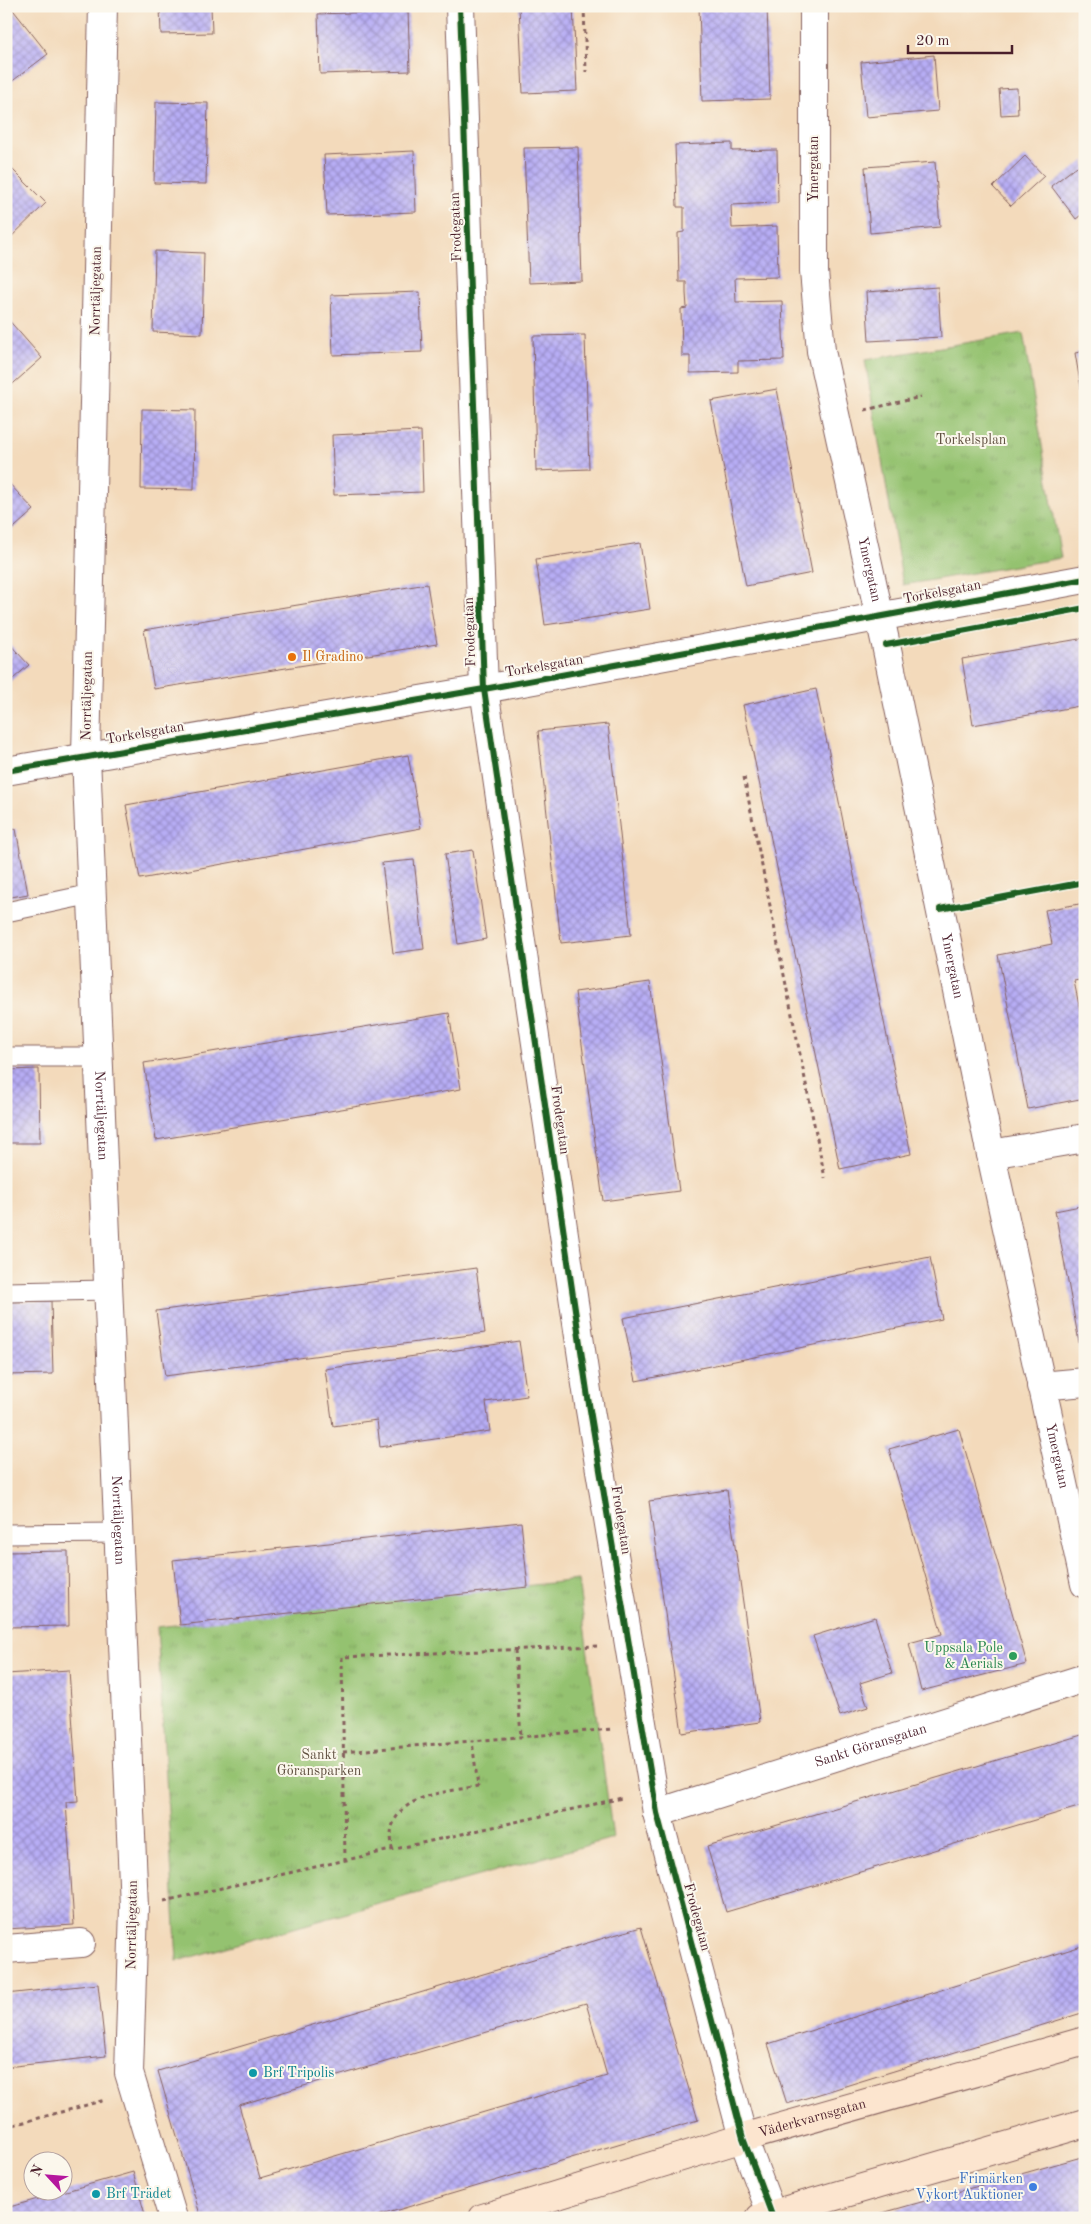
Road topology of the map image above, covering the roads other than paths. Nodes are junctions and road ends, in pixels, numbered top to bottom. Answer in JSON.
{"nodes":[{"id":1,"x":103,"y":6,"type":"edge"},
{"id":2,"x":460,"y":6,"type":"edge"},
{"id":3,"x":814,"y":6,"type":"edge"},
{"id":4,"x":1085,"y":579,"type":"edge"},
{"id":5,"x":879,"y":616,"type":"junction"},
{"id":6,"x":484,"y":689,"type":"junction"},
{"id":7,"x":86,"y":756,"type":"junction"},
{"id":8,"x":6,"y":771,"type":"edge"},
{"id":9,"x":92,"y":894,"type":"junction"},
{"id":10,"x":6,"y":912,"type":"edge"},
{"id":11,"x":98,"y":1057,"type":"junction"},
{"id":12,"x":6,"y":1058,"type":"edge"},
{"id":13,"x":1085,"y":1138,"type":"edge"},
{"id":14,"x":991,"y":1154,"type":"junction"},
{"id":15,"x":108,"y":1290,"type":"junction"},
{"id":16,"x":6,"y":1292,"type":"edge"},
{"id":17,"x":1085,"y":1382,"type":"edge"},
{"id":18,"x":1041,"y":1386,"type":"junction"},
{"id":19,"x":6,"y":1534,"type":"edge"},
{"id":20,"x":119,"y":1534,"type":"junction"},
{"id":21,"x":1085,"y":1584,"type":"edge"},
{"id":22,"x":1085,"y":1678,"type":"edge"},
{"id":23,"x":655,"y":1802,"type":"junction"},
{"id":24,"x":81,"y":1943,"type":"dead end"},
{"id":25,"x":6,"y":1949,"type":"edge"},
{"id":26,"x":1085,"y":2041,"type":"edge"},
{"id":27,"x":1085,"y":2123,"type":"edge"},
{"id":28,"x":743,"y":2138,"type":"junction"},
{"id":29,"x":768,"y":2217,"type":"edge"},
{"id":30,"x":173,"y":2218,"type":"edge"},
{"id":31,"x":483,"y":2218,"type":"edge"}],
"edges":[{"from":1,"to":7,"type":"street","name":"Norrtäljegatan"},
{"from":2,"to":6,"type":"street","name":"Frodegatan"},
{"from":3,"to":5,"type":"street","name":"Ymergatan"},
{"from":4,"to":5,"type":"street","name":"Torkelsgatan"},
{"from":5,"to":6,"type":"street","name":"Torkelsgatan"},
{"from":5,"to":14,"type":"street","name":"Ymergatan"},
{"from":6,"to":7,"type":"street","name":"Torkelsgatan"},
{"from":6,"to":23,"type":"street","name":"Frodegatan"},
{"from":7,"to":8,"type":"street","name":"Torkelsgatan"},
{"from":7,"to":9,"type":"street","name":"Norrtäljegatan"},
{"from":9,"to":10,"type":"lane"},
{"from":9,"to":11,"type":"street","name":"Norrtäljegatan"},
{"from":11,"to":12,"type":"lane"},
{"from":11,"to":15,"type":"street","name":"Norrtäljegatan"},
{"from":13,"to":14,"type":"street"},
{"from":14,"to":18,"type":"street","name":"Ymergatan"},
{"from":15,"to":16,"type":"lane"},
{"from":15,"to":20,"type":"street","name":"Norrtäljegatan"},
{"from":17,"to":18,"type":"street"},
{"from":18,"to":21,"type":"street","name":"Ymergatan"},
{"from":19,"to":20,"type":"lane"},
{"from":20,"to":30,"type":"street","name":"Norrtäljegatan"},
{"from":22,"to":23,"type":"street","name":"Sankt Göransgatan"},
{"from":23,"to":28,"type":"street","name":"Frodegatan"},
{"from":24,"to":25,"type":"street"},
{"from":26,"to":28,"type":"main road","name":"Väderkvarnsgatan"},
{"from":27,"to":29,"type":"main road"},
{"from":28,"to":29,"type":"street","name":"Frodegatan"},
{"from":28,"to":31,"type":"main road","name":"Väderkvarnsgatan"}]}
